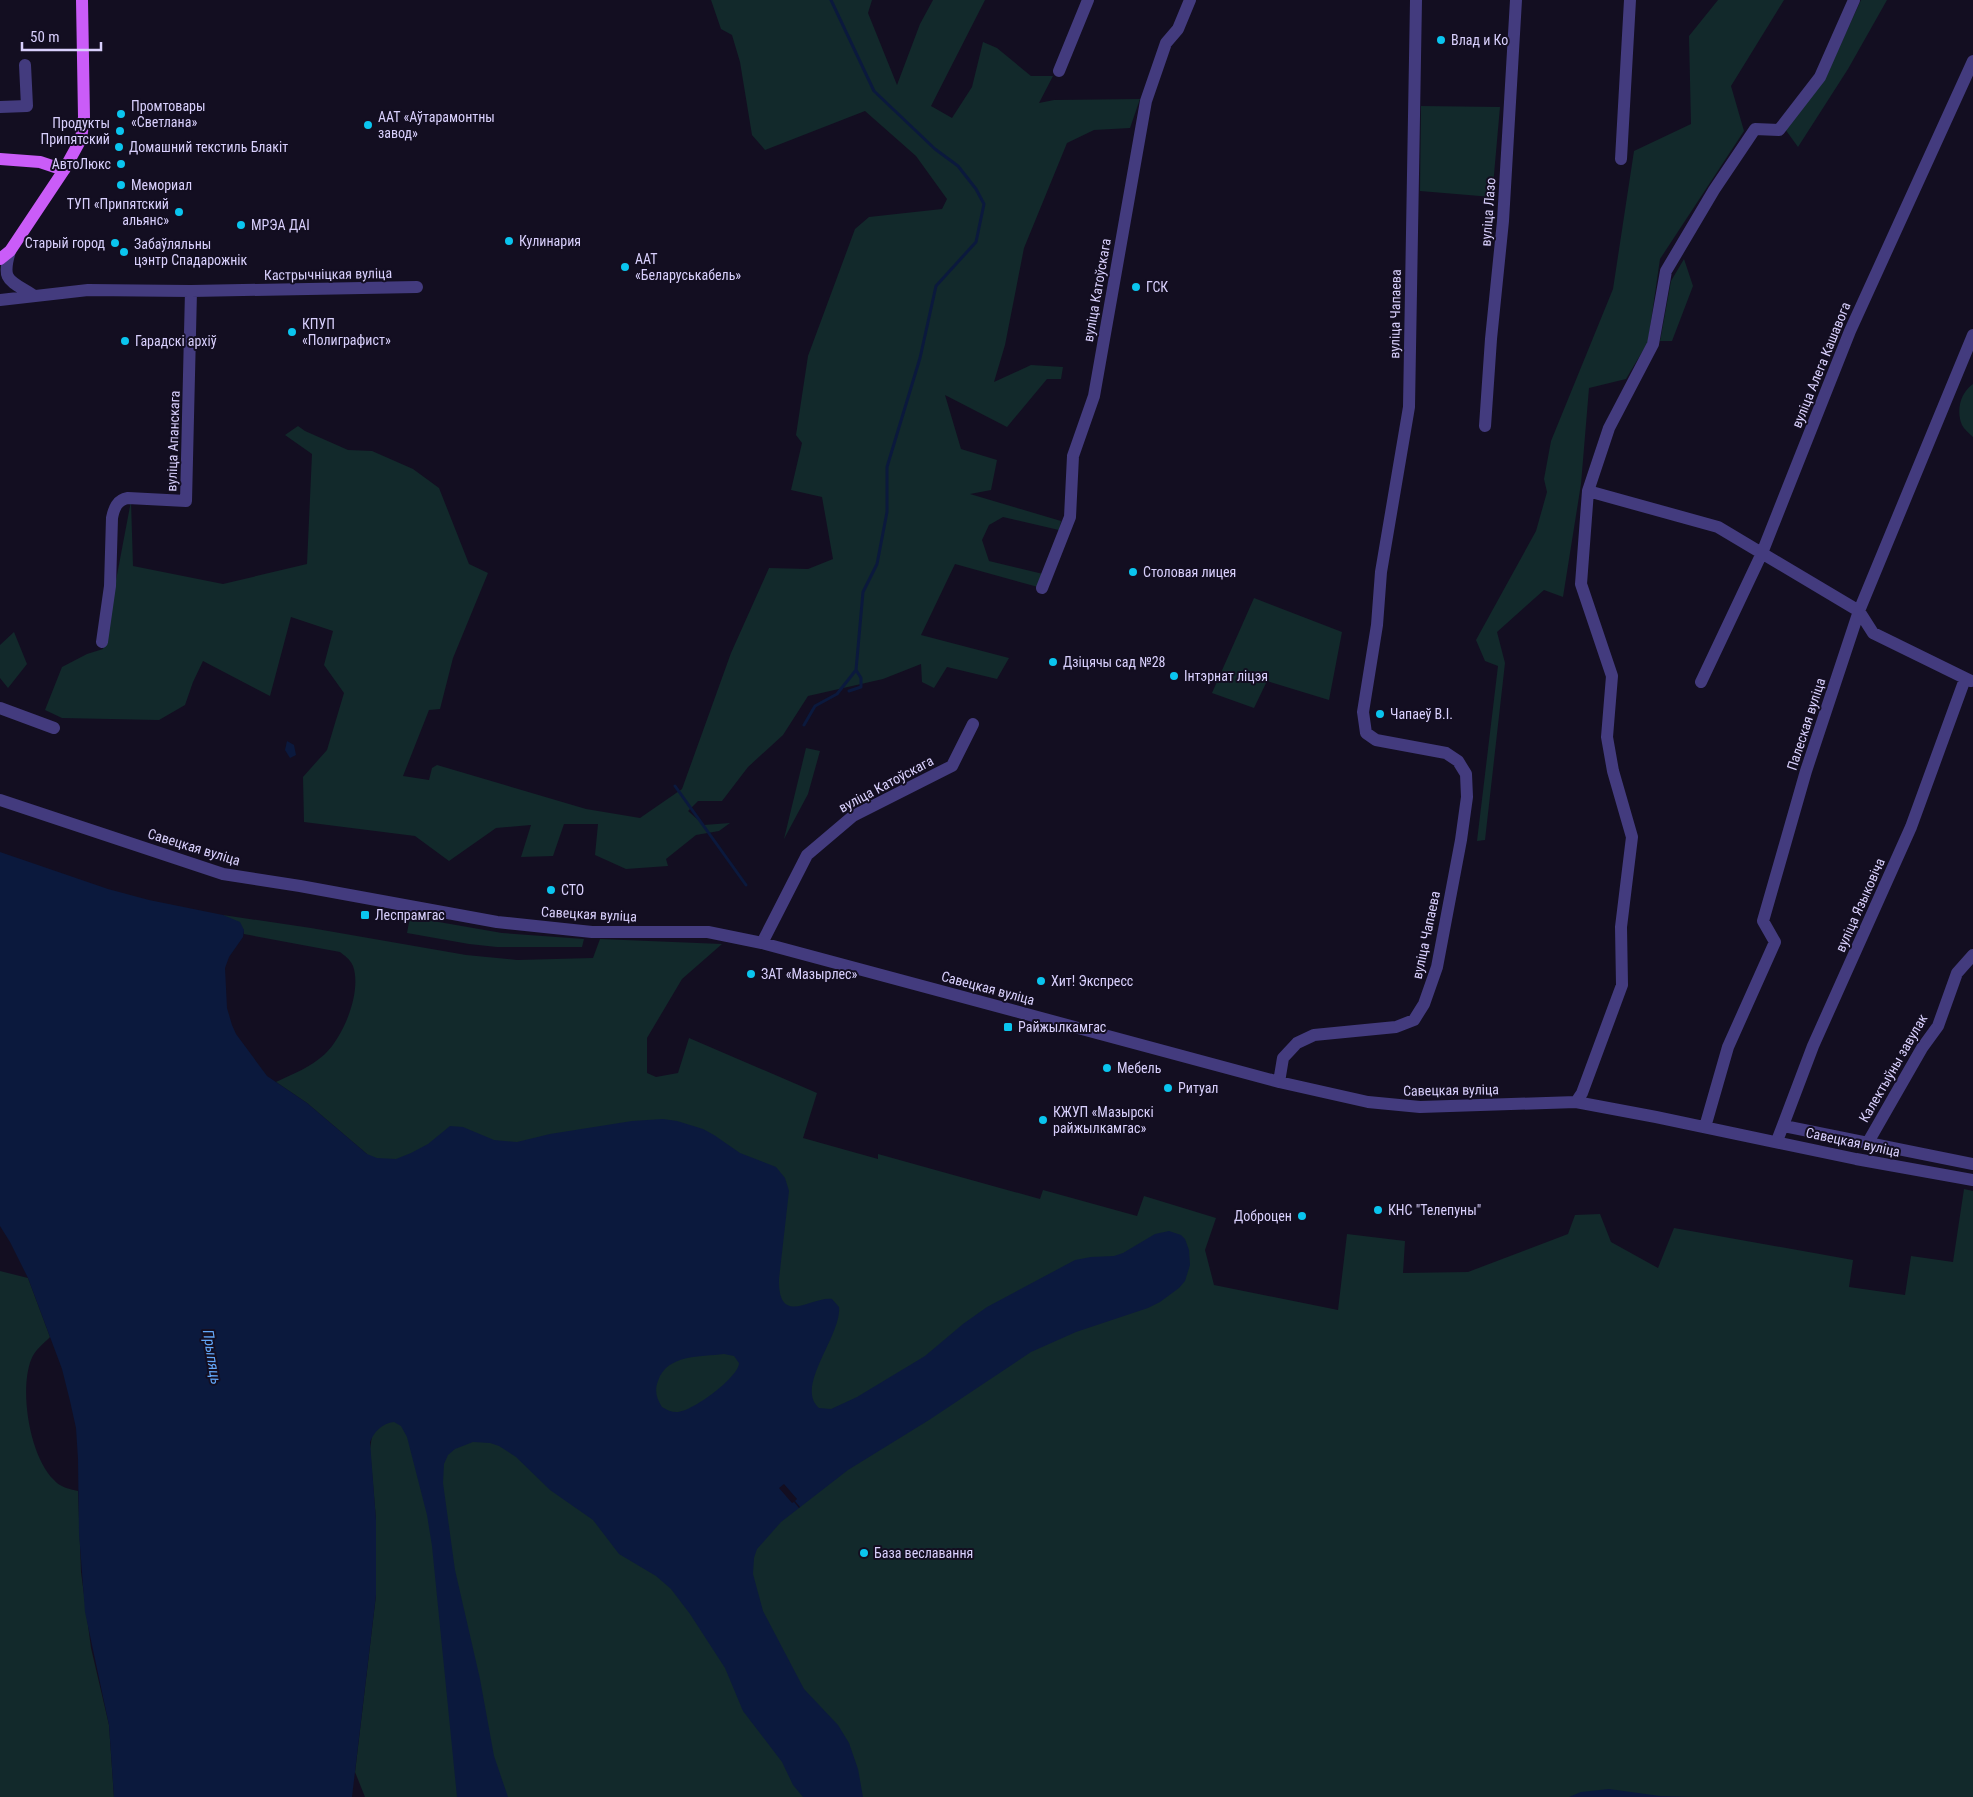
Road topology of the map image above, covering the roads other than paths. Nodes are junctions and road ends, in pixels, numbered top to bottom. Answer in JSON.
{"nodes":[{"id":1,"x":82,"y":0,"type":"edge"},
{"id":2,"x":1088,"y":0,"type":"edge"},
{"id":3,"x":1190,"y":0,"type":"edge"},
{"id":4,"x":1416,"y":0,"type":"edge"},
{"id":5,"x":1516,"y":0,"type":"edge"},
{"id":6,"x":1630,"y":0,"type":"edge"},
{"id":7,"x":1854,"y":0,"type":"edge"},
{"id":8,"x":1973,"y":61,"type":"edge"},
{"id":9,"x":25,"y":65,"type":"dead end"},
{"id":10,"x":1059,"y":71,"type":"dead end"},
{"id":11,"x":0,"y":107,"type":"edge"},
{"id":12,"x":0,"y":159,"type":"edge"},
{"id":13,"x":1621,"y":159,"type":"dead end"},
{"id":14,"x":64,"y":170,"type":"junction"},
{"id":15,"x":5,"y":255,"type":"edge"},
{"id":16,"x":417,"y":287,"type":"dead end"},
{"id":17,"x":191,"y":291,"type":"junction"},
{"id":18,"x":33,"y":295,"type":"junction"},
{"id":19,"x":0,"y":300,"type":"edge"},
{"id":20,"x":1973,"y":335,"type":"edge"},
{"id":21,"x":1485,"y":426,"type":"dead end"},
{"id":22,"x":1588,"y":491,"type":"junction"},
{"id":23,"x":1762,"y":552,"type":"junction"},
{"id":24,"x":1042,"y":588,"type":"dead end"},
{"id":25,"x":1859,"y":611,"type":"junction"},
{"id":26,"x":102,"y":642,"type":"dead end"},
{"id":27,"x":1969,"y":680,"type":"edge"},
{"id":28,"x":1701,"y":682,"type":"dead end"},
{"id":29,"x":0,"y":708,"type":"edge"},
{"id":30,"x":973,"y":724,"type":"dead end"},
{"id":31,"x":54,"y":728,"type":"dead end"},
{"id":32,"x":0,"y":800,"type":"edge"},
{"id":33,"x":762,"y":943,"type":"junction"},
{"id":34,"x":1973,"y":955,"type":"edge"},
{"id":35,"x":1279,"y":1082,"type":"junction"},
{"id":36,"x":1576,"y":1102,"type":"junction"},
{"id":37,"x":1784,"y":1126,"type":"junction"},
{"id":38,"x":1705,"y":1127,"type":"junction"},
{"id":39,"x":1777,"y":1142,"type":"junction"},
{"id":40,"x":1867,"y":1144,"type":"junction"},
{"id":41,"x":1973,"y":1164,"type":"edge"},
{"id":42,"x":1973,"y":1180,"type":"edge"}],
"edges":[{"from":1,"to":14,"type":"main road"},
{"from":2,"to":10,"type":"street"},
{"from":3,"to":24,"type":"street","name":"вуліца Катоўскага"},
{"from":4,"to":35,"type":"street","name":"вуліца Чапаева"},
{"from":5,"to":21,"type":"street","name":"вуліца Лазо"},
{"from":6,"to":13,"type":"street"},
{"from":7,"to":22,"type":"street"},
{"from":8,"to":23,"type":"street","name":"вуліца Алега Кашавога"},
{"from":9,"to":11,"type":"street"},
{"from":12,"to":14,"type":"main road"},
{"from":14,"to":15,"type":"main road"},
{"from":15,"to":18,"type":"street"},
{"from":16,"to":17,"type":"street","name":"Кастрычніцкая вуліца"},
{"from":17,"to":18,"type":"street","name":"Кастрычніцкая вуліца"},
{"from":17,"to":26,"type":"street","name":"вуліца Апанскага"},
{"from":18,"to":19,"type":"street","name":"Кастрычніцкая вуліца"},
{"from":20,"to":25,"type":"street","name":"Палеская вуліца"},
{"from":22,"to":23,"type":"street"},
{"from":22,"to":36,"type":"street"},
{"from":23,"to":25,"type":"street"},
{"from":23,"to":28,"type":"street","name":"вуліца Алега Кашавога"},
{"from":25,"to":27,"type":"street"},
{"from":25,"to":38,"type":"street","name":"Палеская вуліца"},
{"from":27,"to":37,"type":"street","name":"вуліца Языковіча"},
{"from":29,"to":31,"type":"street"},
{"from":30,"to":33,"type":"street","name":"вуліца Катоўскага"},
{"from":32,"to":33,"type":"street","name":"Савецкая вуліца"},
{"from":33,"to":35,"type":"street","name":"Савецкая вуліца"},
{"from":34,"to":40,"type":"street","name":"Калектыўны завулак"},
{"from":35,"to":36,"type":"street","name":"Савецкая вуліца"},
{"from":36,"to":38,"type":"street","name":"Савецкая вуліца"},
{"from":37,"to":39,"type":"street","name":"вуліца Языковіча"},
{"from":37,"to":40,"type":"street","name":"Савецкая вуліца"},
{"from":38,"to":39,"type":"street","name":"Савецкая вуліца"},
{"from":39,"to":42,"type":"street","name":"Савецкая вуліца"},
{"from":40,"to":41,"type":"street","name":"Савецкая вуліца"}]}
